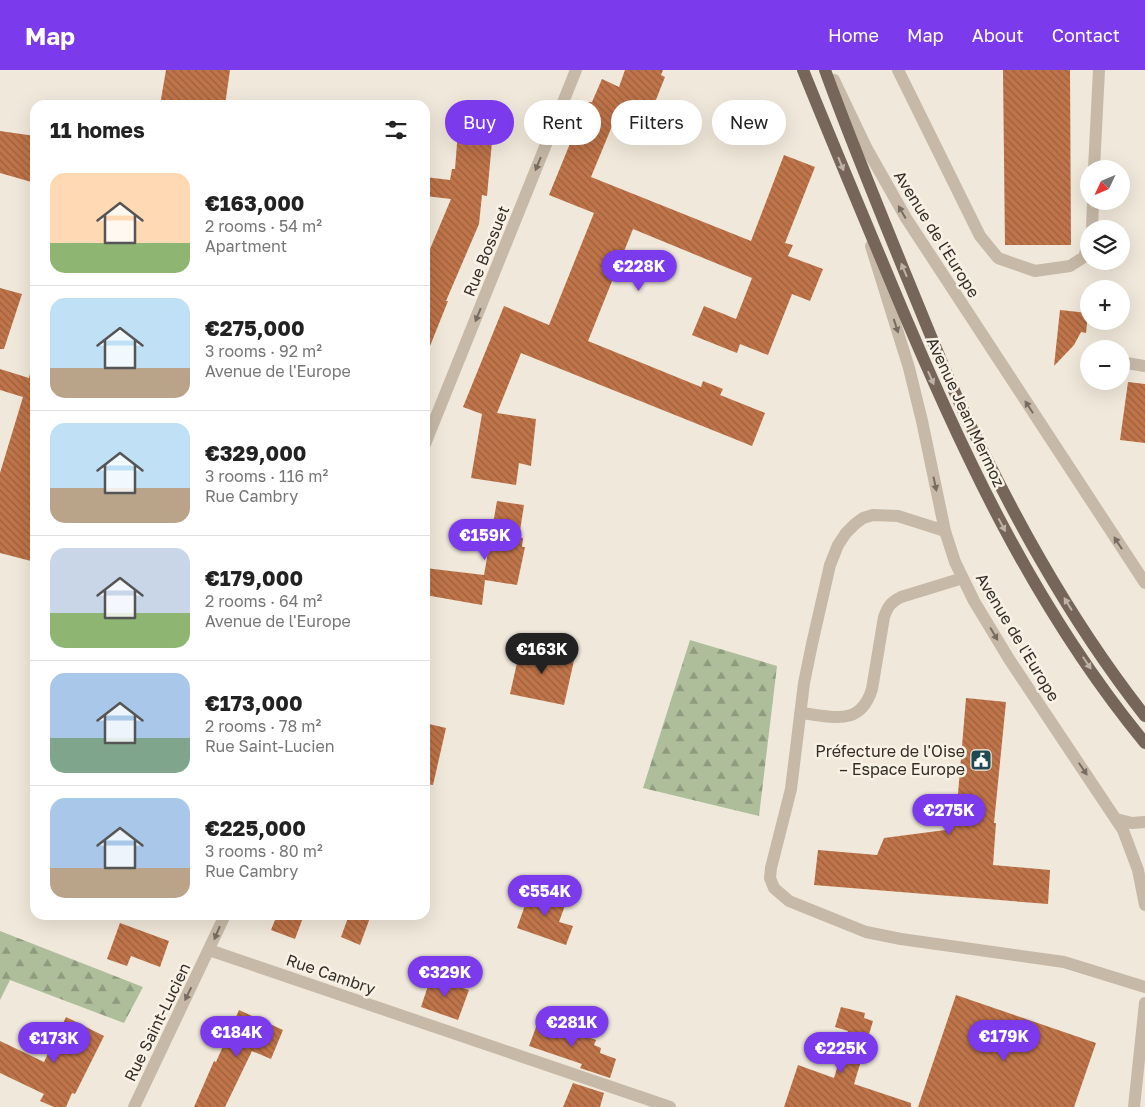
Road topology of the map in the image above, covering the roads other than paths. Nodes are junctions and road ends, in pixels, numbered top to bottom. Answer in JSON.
{"nodes":[{"id":1,"x":576,"y":70,"type":"edge"},
{"id":2,"x":803,"y":70,"type":"edge"},
{"id":3,"x":825,"y":70,"type":"edge"},
{"id":4,"x":829,"y":70,"type":"edge"},
{"id":5,"x":898,"y":70,"type":"edge"},
{"id":6,"x":1098,"y":70,"type":"edge"},
{"id":7,"x":1094,"y":160,"type":"edge"},
{"id":8,"x":855,"y":196,"type":"junction"},
{"id":9,"x":1080,"y":260,"type":"edge"},
{"id":10,"x":1130,"y":364,"type":"edge"},
{"id":11,"x":1145,"y":366,"type":"edge"},
{"id":12,"x":430,"y":432,"type":"edge"},
{"id":13,"x":945,"y":531,"type":"junction"},
{"id":14,"x":963,"y":578,"type":"junction"},
{"id":15,"x":1145,"y":583,"type":"edge"},
{"id":16,"x":800,"y":713,"type":"junction"},
{"id":17,"x":1145,"y":716,"type":"edge"},
{"id":18,"x":1145,"y":743,"type":"edge"},
{"id":19,"x":1116,"y":819,"type":"junction"},
{"id":20,"x":1145,"y":822,"type":"edge"},
{"id":21,"x":1145,"y":904,"type":"edge"},
{"id":22,"x":223,"y":920,"type":"edge"},
{"id":23,"x":209,"y":950,"type":"junction"},
{"id":24,"x":1145,"y":987,"type":"edge"},
{"id":25,"x":1145,"y":1003,"type":"edge"},
{"id":26,"x":134,"y":1107,"type":"edge"},
{"id":27,"x":670,"y":1107,"type":"edge"},
{"id":28,"x":1134,"y":1107,"type":"edge"}],
"edges":[{"from":1,"to":12,"type":"street","name":"Rue Bossuet","one_way":true},
{"from":2,"to":8,"type":"main road","name":"Avenue Jean Mermoz","one_way":true},
{"from":17,"to":3,"type":"main road","name":"Avenue Jean Mermoz","one_way":true},
{"from":15,"to":4,"type":"street","name":"Avenue de l'Europe","one_way":true},
{"from":5,"to":9,"type":"street"},
{"from":6,"to":7,"type":"street"},
{"from":8,"to":13,"type":"street","name":"Avenue de l'Europe","one_way":true},
{"from":8,"to":18,"type":"main road","name":"Avenue Jean Mermoz","one_way":true},
{"from":10,"to":11,"type":"street"},
{"from":13,"to":14,"type":"street","name":"Avenue de l'Europe"},
{"from":13,"to":16,"type":"street"},
{"from":14,"to":16,"type":"street"},
{"from":14,"to":19,"type":"street","name":"Avenue de l'Europe","one_way":true},
{"from":16,"to":24,"type":"street"},
{"from":19,"to":20,"type":"street"},
{"from":19,"to":21,"type":"street","name":"Avenue de l'Europe"},
{"from":22,"to":23,"type":"street","one_way":true},
{"from":23,"to":26,"type":"street","name":"Rue Saint-Lucien","one_way":true},
{"from":23,"to":27,"type":"street","name":"Rue Cambry"},
{"from":25,"to":28,"type":"street"}]}
